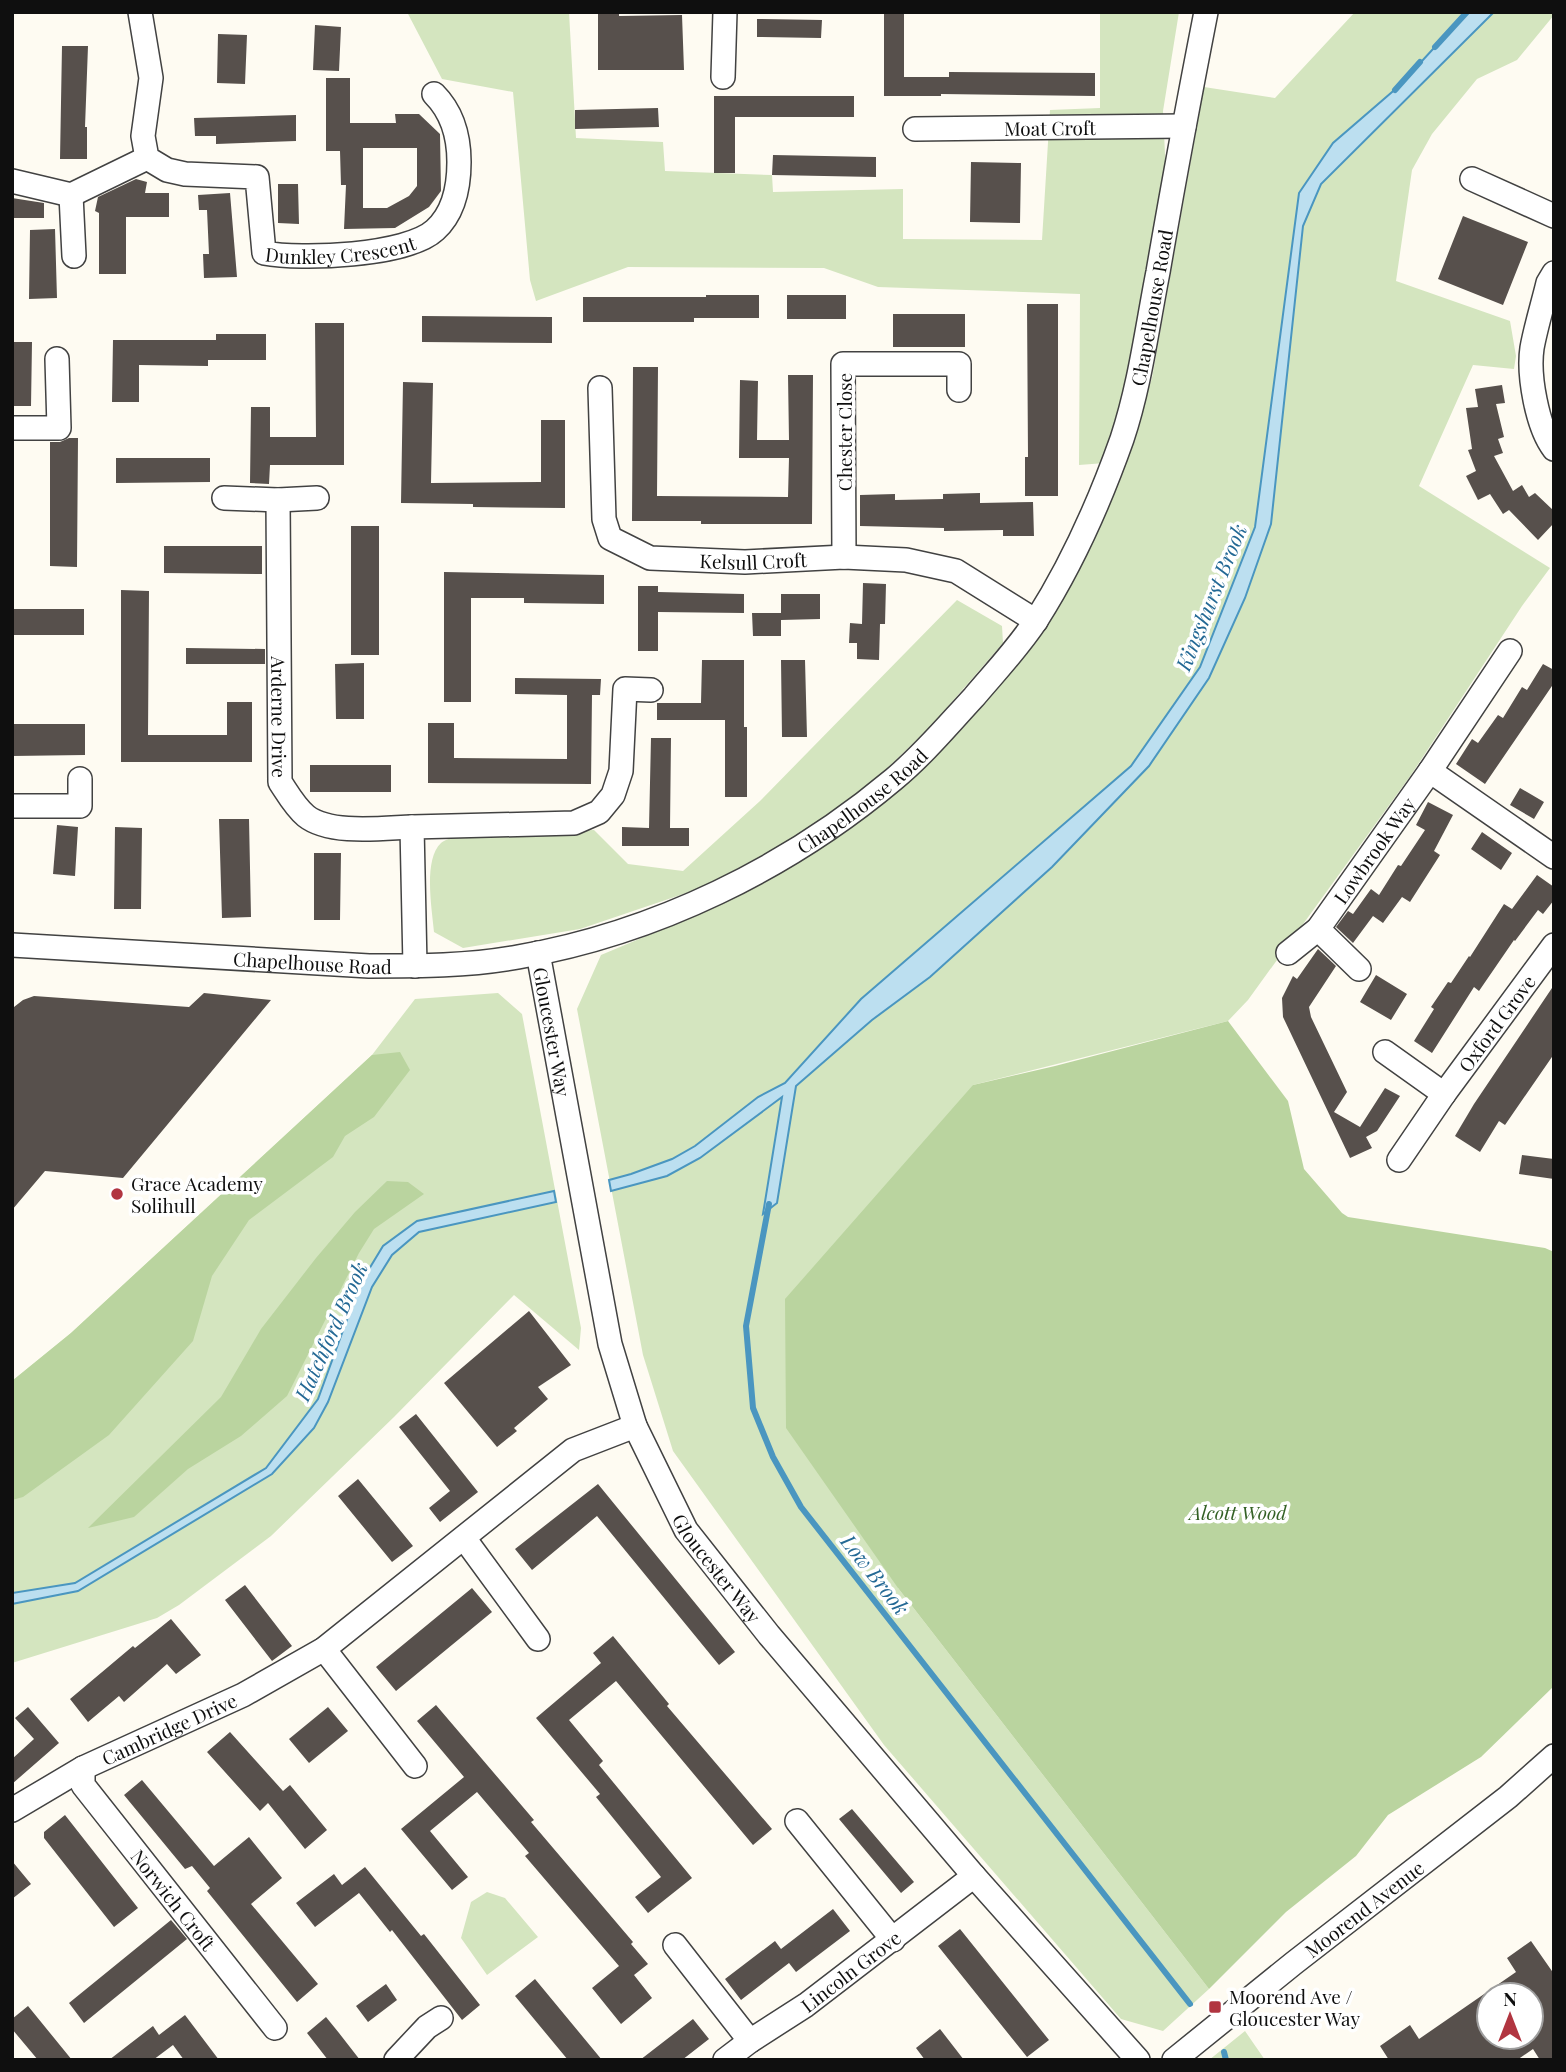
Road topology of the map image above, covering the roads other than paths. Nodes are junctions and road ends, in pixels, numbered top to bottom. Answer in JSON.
{"nodes":[{"id":1,"x":140,"y":12,"type":"edge"},
{"id":2,"x":725,"y":12,"type":"edge"},
{"id":3,"x":1206,"y":12,"type":"edge"},
{"id":4,"x":723,"y":77,"type":"dead end"},
{"id":5,"x":434,"y":94,"type":"dead end"},
{"id":6,"x":1184,"y":126,"type":"junction"},
{"id":7,"x":915,"y":129,"type":"dead end"},
{"id":8,"x":147,"y":158,"type":"junction"},
{"id":9,"x":1472,"y":179,"type":"dead end"},
{"id":10,"x":12,"y":181,"type":"edge"},
{"id":11,"x":71,"y":195,"type":"junction"},
{"id":12,"x":1554,"y":216,"type":"edge"},
{"id":13,"x":74,"y":256,"type":"dead end"},
{"id":14,"x":1554,"y":273,"type":"edge"},
{"id":15,"x":57,"y":359,"type":"dead end"},
{"id":16,"x":600,"y":388,"type":"dead end"},
{"id":17,"x":958,"y":390,"type":"dead end"},
{"id":18,"x":12,"y":428,"type":"edge"},
{"id":19,"x":1554,"y":449,"type":"edge"},
{"id":20,"x":224,"y":498,"type":"dead end"},
{"id":21,"x":317,"y":498,"type":"dead end"},
{"id":22,"x":278,"y":500,"type":"junction"},
{"id":23,"x":844,"y":557,"type":"junction"},
{"id":24,"x":1036,"y":621,"type":"junction"},
{"id":25,"x":1510,"y":651,"type":"dead end"},
{"id":26,"x":651,"y":690,"type":"dead end"},
{"id":27,"x":1430,"y":771,"type":"junction"},
{"id":28,"x":80,"y":779,"type":"dead end"},
{"id":29,"x":12,"y":806,"type":"edge"},
{"id":30,"x":412,"y":827,"type":"junction"},
{"id":31,"x":1554,"y":857,"type":"edge"},
{"id":32,"x":1318,"y":929,"type":"junction"},
{"id":33,"x":12,"y":944,"type":"edge"},
{"id":34,"x":1552,"y":952,"type":"edge"},
{"id":35,"x":538,"y":953,"type":"junction"},
{"id":36,"x":1288,"y":953,"type":"dead end"},
{"id":37,"x":415,"y":966,"type":"junction"},
{"id":38,"x":1359,"y":969,"type":"dead end"},
{"id":39,"x":1385,"y":1052,"type":"dead end"},
{"id":40,"x":1444,"y":1094,"type":"junction"},
{"id":41,"x":1399,"y":1160,"type":"dead end"},
{"id":42,"x":635,"y":1426,"type":"junction"},
{"id":43,"x":464,"y":1538,"type":"junction"},
{"id":44,"x":538,"y":1639,"type":"dead end"},
{"id":45,"x":324,"y":1650,"type":"junction"},
{"id":46,"x":1554,"y":1756,"type":"edge"},
{"id":47,"x":415,"y":1766,"type":"dead end"},
{"id":48,"x":83,"y":1768,"type":"junction"},
{"id":49,"x":12,"y":1810,"type":"edge"},
{"id":50,"x":797,"y":1821,"type":"dead end"},
{"id":51,"x":974,"y":1876,"type":"junction"},
{"id":52,"x":893,"y":1941,"type":"junction"},
{"id":53,"x":675,"y":1945,"type":"dead end"},
{"id":54,"x":441,"y":2018,"type":"dead end"},
{"id":55,"x":275,"y":2028,"type":"dead end"},
{"id":56,"x":750,"y":2041,"type":"junction"},
{"id":57,"x":396,"y":2060,"type":"edge"},
{"id":58,"x":725,"y":2060,"type":"edge"},
{"id":59,"x":1138,"y":2060,"type":"edge"},
{"id":60,"x":1174,"y":2060,"type":"edge"}],
"edges":[{"from":1,"to":8,"type":"street"},
{"from":2,"to":4,"type":"street"},
{"from":3,"to":6,"type":"street","name":"Chapelhouse Road"},
{"from":5,"to":8,"type":"street","name":"Dunkley Crescent"},
{"from":6,"to":7,"type":"street","name":"Moat Croft"},
{"from":6,"to":24,"type":"street","name":"Chapelhouse Road"},
{"from":8,"to":11,"type":"street"},
{"from":9,"to":12,"type":"street"},
{"from":10,"to":11,"type":"street"},
{"from":11,"to":13,"type":"street"},
{"from":14,"to":19,"type":"street"},
{"from":15,"to":18,"type":"street"},
{"from":16,"to":23,"type":"street","name":"Kelsull Croft"},
{"from":17,"to":23,"type":"street","name":"Chester Close"},
{"from":20,"to":22,"type":"street"},
{"from":21,"to":22,"type":"street"},
{"from":22,"to":30,"type":"street","name":"Arderne Drive"},
{"from":23,"to":24,"type":"street","name":"Kelsull Croft"},
{"from":24,"to":35,"type":"street","name":"Chapelhouse Road"},
{"from":25,"to":27,"type":"street","name":"Lowbrook Way"},
{"from":26,"to":30,"type":"street","name":"Arderne Drive"},
{"from":27,"to":31,"type":"street"},
{"from":27,"to":32,"type":"street","name":"Lowbrook Way"},
{"from":28,"to":29,"type":"street"},
{"from":30,"to":37,"type":"street"},
{"from":32,"to":36,"type":"street","name":"Lowbrook Way"},
{"from":32,"to":38,"type":"street"},
{"from":33,"to":37,"type":"street","name":"Chapelhouse Road"},
{"from":34,"to":40,"type":"street","name":"Oxford Grove"},
{"from":35,"to":37,"type":"street","name":"Chapelhouse Road"},
{"from":35,"to":42,"type":"street","name":"Gloucester Way"},
{"from":39,"to":40,"type":"street"},
{"from":40,"to":41,"type":"street","name":"Oxford Grove"},
{"from":42,"to":43,"type":"street","name":"Cambridge Drive"},
{"from":42,"to":51,"type":"street","name":"Gloucester Way"},
{"from":43,"to":44,"type":"street"},
{"from":43,"to":45,"type":"street","name":"Cambridge Drive"},
{"from":45,"to":47,"type":"street"},
{"from":45,"to":48,"type":"street","name":"Cambridge Drive"},
{"from":46,"to":60,"type":"street","name":"Moorend Avenue"},
{"from":48,"to":49,"type":"street","name":"Cambridge Drive"},
{"from":48,"to":55,"type":"street","name":"Norwich Croft"},
{"from":50,"to":52,"type":"street"},
{"from":51,"to":52,"type":"street","name":"Lincoln Grove"},
{"from":51,"to":59,"type":"street","name":"Gloucester Way"},
{"from":52,"to":56,"type":"street","name":"Lincoln Grove"},
{"from":53,"to":56,"type":"street"},
{"from":54,"to":57,"type":"street"},
{"from":56,"to":58,"type":"street","name":"Lincoln Grove"}]}
